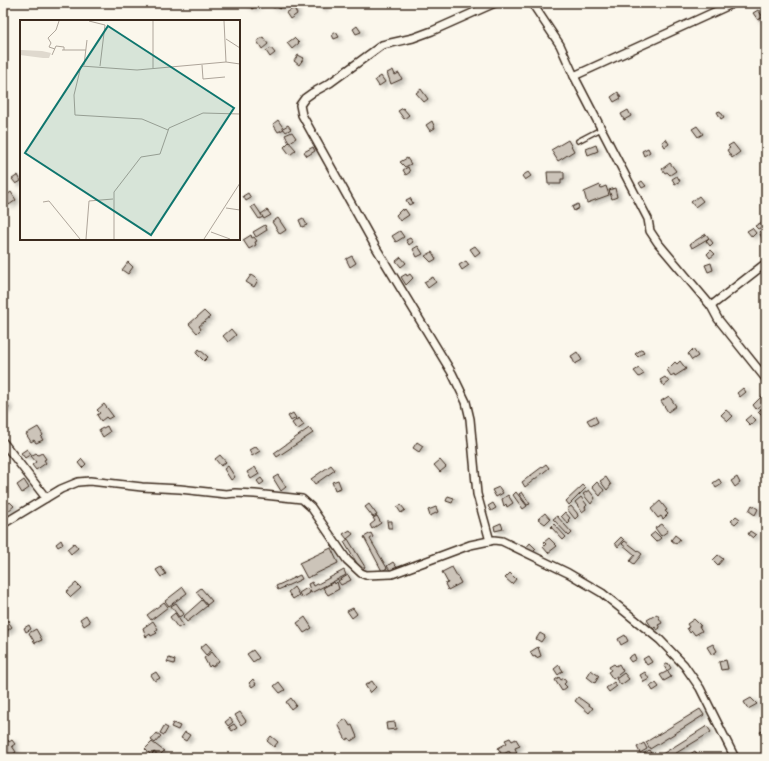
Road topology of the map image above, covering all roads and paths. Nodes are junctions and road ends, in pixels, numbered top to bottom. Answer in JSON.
{"nodes":[{"id":1,"x":495,"y":3,"type":"edge"},
{"id":2,"x":734,"y":3,"type":"edge"},
{"id":3,"x":537,"y":5,"type":"edge"},
{"id":4,"x":574,"y":76,"type":"junction"},
{"id":5,"x":600,"y":130,"type":"junction"},
{"id":6,"x":578,"y":141,"type":"dead end"},
{"id":7,"x":766,"y":262,"type":"edge"},
{"id":8,"x":711,"y":306,"type":"junction"},
{"id":9,"x":766,"y":379,"type":"edge"},
{"id":10,"x":3,"y":442,"type":"edge"},
{"id":11,"x":46,"y":498,"type":"junction"},
{"id":12,"x":3,"y":524,"type":"edge"},
{"id":13,"x":490,"y":541,"type":"junction"},
{"id":14,"x":735,"y":758,"type":"edge"}],
"edges":[{"from":1,"to":13,"type":"street"},
{"from":2,"to":4,"type":"street"},
{"from":3,"to":4,"type":"street"},
{"from":4,"to":5,"type":"street"},
{"from":5,"to":6,"type":"lane"},
{"from":5,"to":8,"type":"street"},
{"from":7,"to":8,"type":"street"},
{"from":8,"to":9,"type":"street"},
{"from":10,"to":11,"type":"street"},
{"from":11,"to":12,"type":"street"},
{"from":11,"to":13,"type":"street"},
{"from":13,"to":14,"type":"street"}]}
